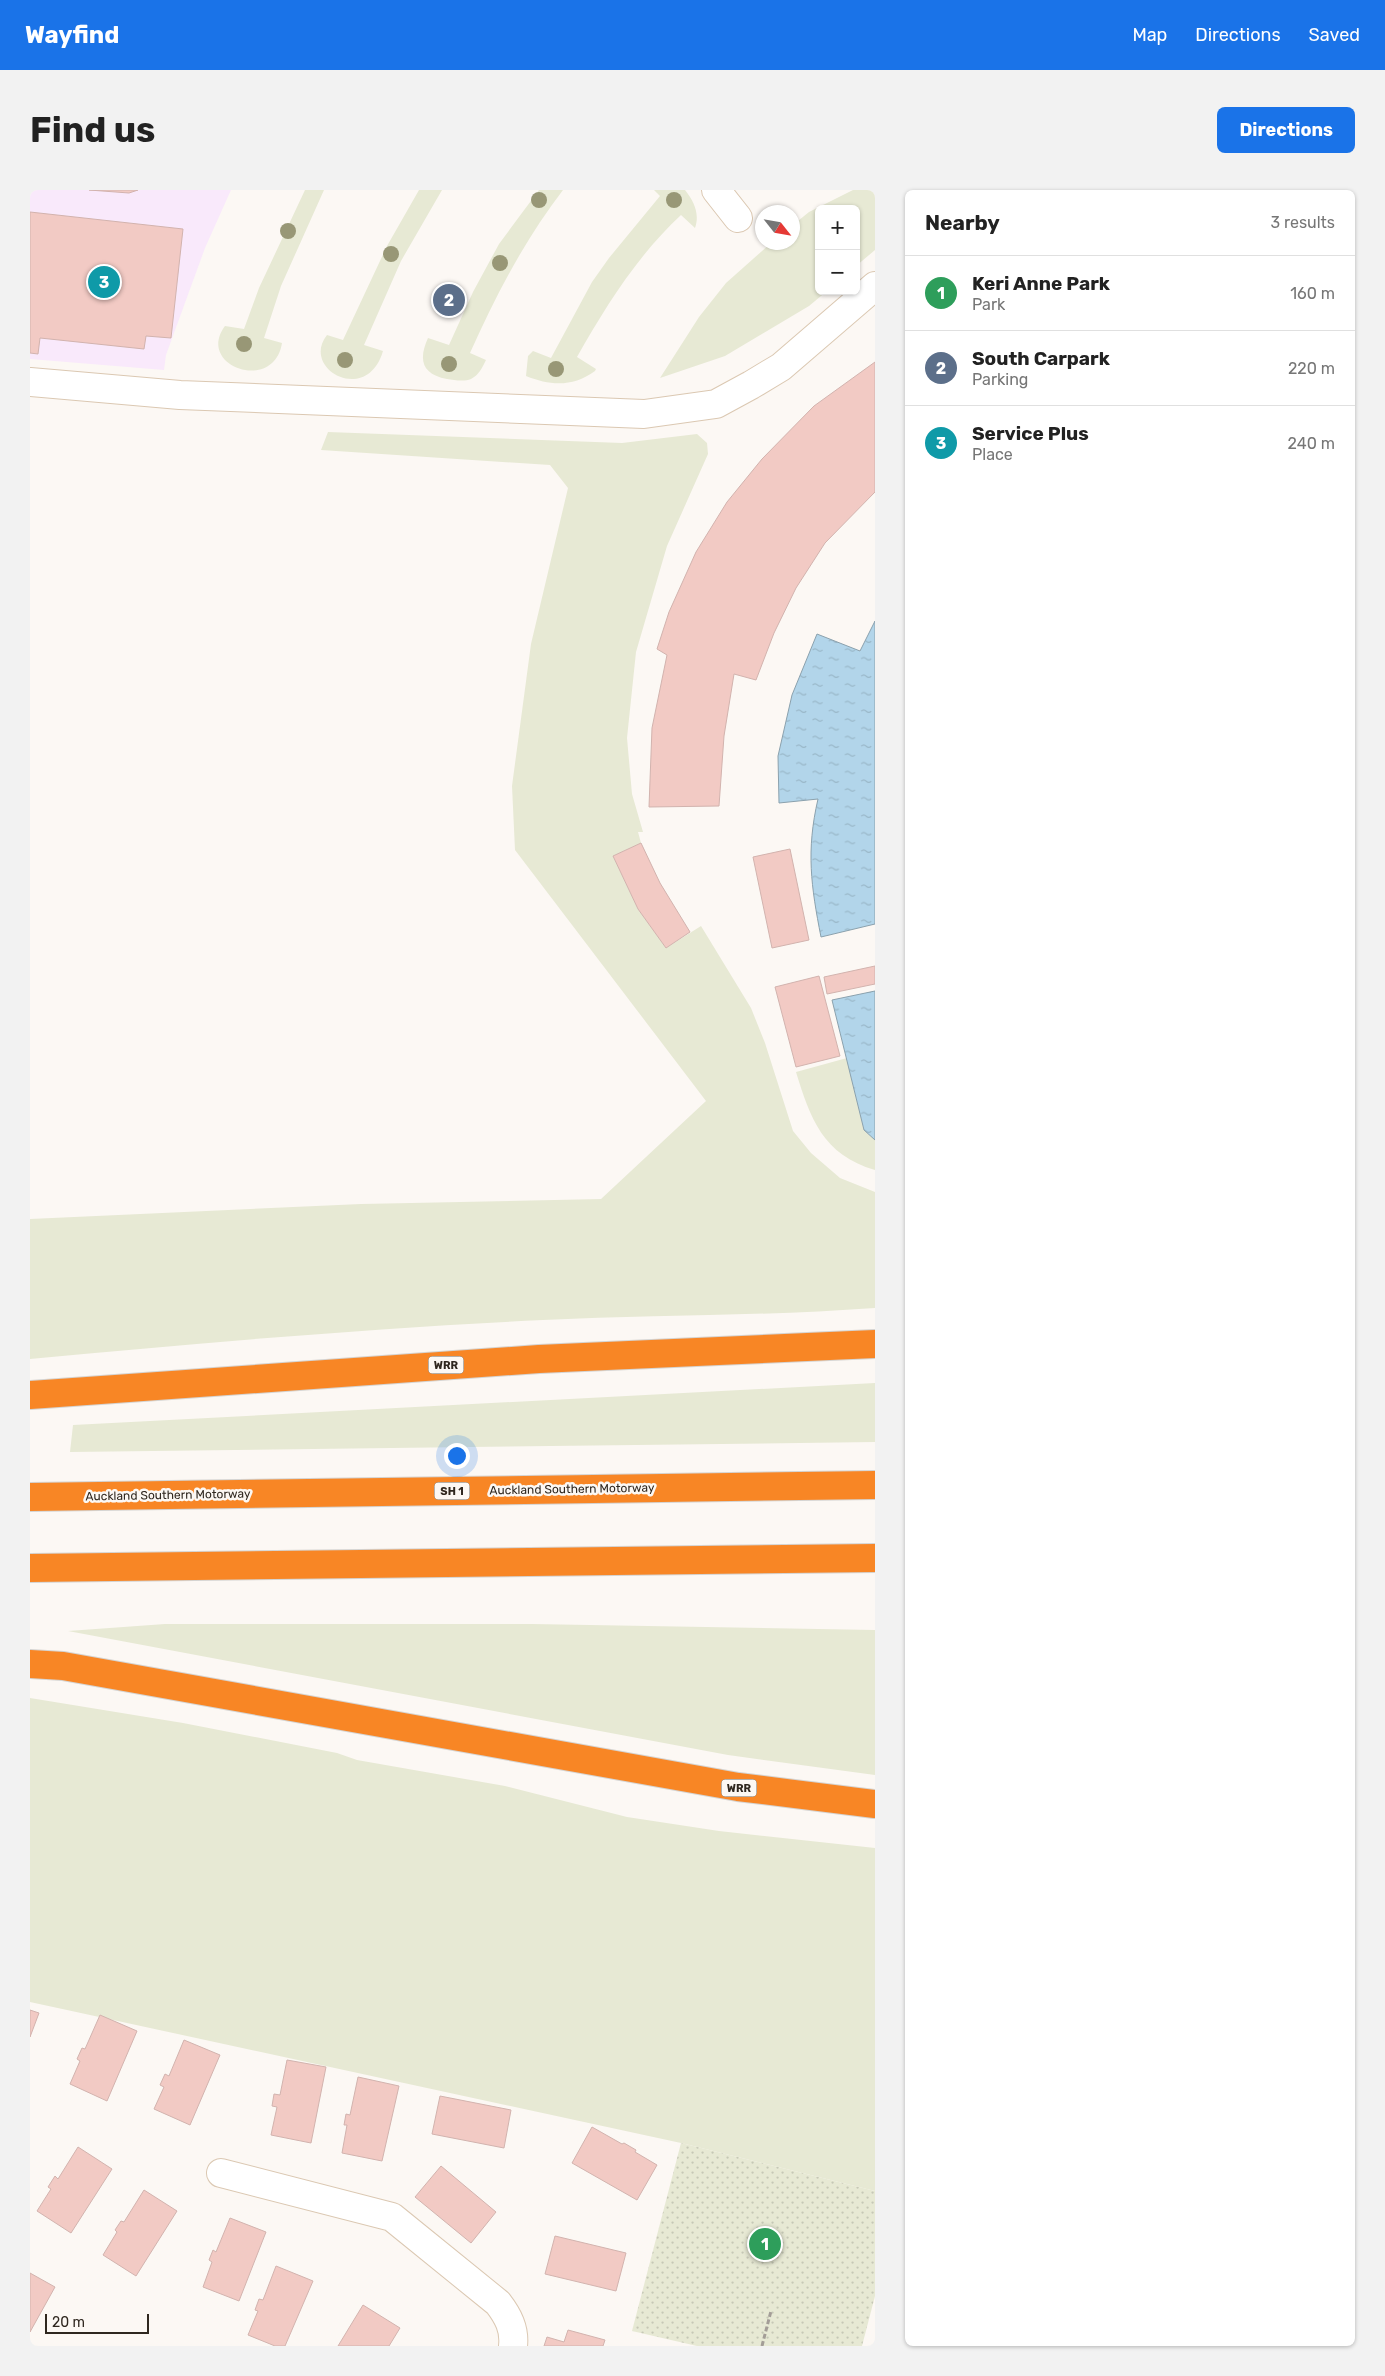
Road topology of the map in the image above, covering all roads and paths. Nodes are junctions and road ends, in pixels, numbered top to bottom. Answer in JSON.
{"nodes":[{"id":1,"x":716,"y":190,"type":"edge"},
{"id":2,"x":738,"y":218,"type":"dead end"},
{"id":3,"x":875,"y":286,"type":"edge"},
{"id":4,"x":30,"y":382,"type":"edge"},
{"id":5,"x":871,"y":1345,"type":"edge"},
{"id":6,"x":30,"y":1395,"type":"edge"},
{"id":7,"x":875,"y":1486,"type":"edge"},
{"id":8,"x":30,"y":1497,"type":"edge"},
{"id":9,"x":875,"y":1558,"type":"edge"},
{"id":10,"x":30,"y":1568,"type":"edge"},
{"id":11,"x":30,"y":1664,"type":"edge"},
{"id":12,"x":875,"y":1804,"type":"edge"},
{"id":13,"x":220,"y":2173,"type":"dead end"},
{"id":14,"x":771,"y":2311,"type":"dead end"},
{"id":15,"x":513,"y":2346,"type":"edge"},
{"id":16,"x":762,"y":2346,"type":"edge"}],
"edges":[{"from":1,"to":2,"type":"lane"},
{"from":3,"to":4,"type":"lane"},
{"from":5,"to":6,"type":"highway","number":"WRR"},
{"from":7,"to":8,"type":"highway","name":"Auckland Southern Motorway","number":"SH 1"},
{"from":9,"to":10,"type":"highway"},
{"from":11,"to":12,"type":"highway","number":"WRR"},
{"from":13,"to":15,"type":"lane"},
{"from":14,"to":16,"type":"path"}]}
